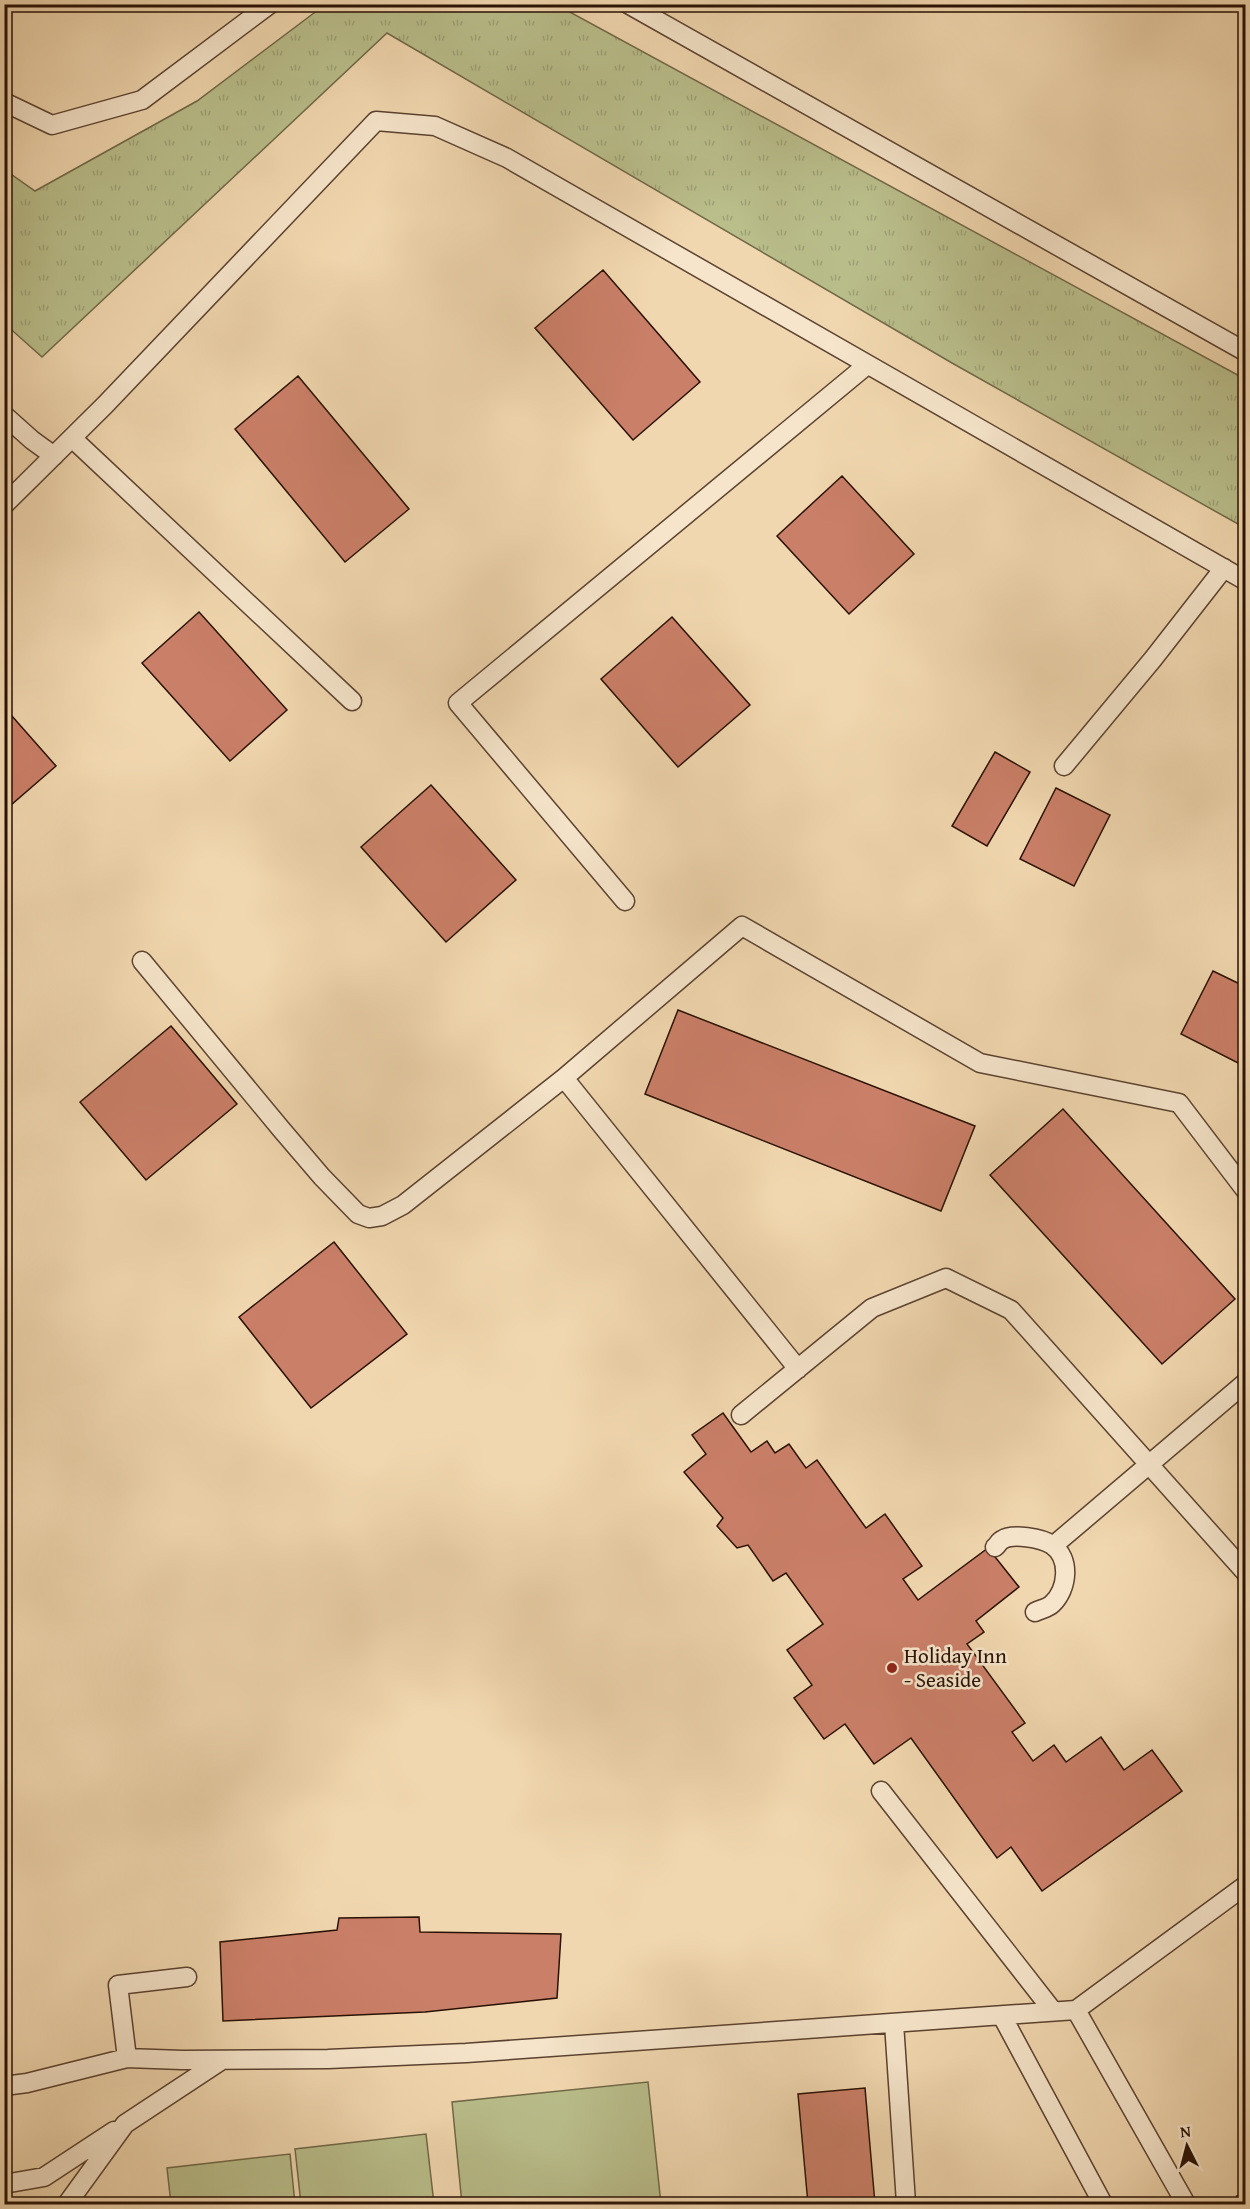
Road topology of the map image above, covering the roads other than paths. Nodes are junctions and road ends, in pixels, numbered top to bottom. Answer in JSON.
{"nodes":[{"id":1,"x":270,"y":4,"type":"edge"},
{"id":2,"x":627,"y":4,"type":"edge"},
{"id":3,"x":4,"y":102,"type":"edge"},
{"id":4,"x":1245,"y":352,"type":"edge"},
{"id":5,"x":867,"y":365,"type":"junction"},
{"id":6,"x":4,"y":416,"type":"edge"},
{"id":7,"x":72,"y":438,"type":"junction"},
{"id":8,"x":54,"y":456,"type":"junction"},
{"id":9,"x":4,"y":505,"type":"edge"},
{"id":10,"x":1224,"y":568,"type":"junction"},
{"id":11,"x":1245,"y":581,"type":"edge"},
{"id":12,"x":352,"y":701,"type":"dead end"},
{"id":13,"x":1064,"y":766,"type":"dead end"},
{"id":14,"x":625,"y":902,"type":"dead end"},
{"id":15,"x":142,"y":961,"type":"dead end"},
{"id":16,"x":564,"y":1078,"type":"junction"},
{"id":17,"x":1245,"y":1191,"type":"edge"},
{"id":18,"x":798,"y":1369,"type":"junction"},
{"id":19,"x":1245,"y":1382,"type":"edge"},
{"id":20,"x":741,"y":1415,"type":"dead end"},
{"id":21,"x":1148,"y":1465,"type":"junction"},
{"id":22,"x":1053,"y":1546,"type":"junction"},
{"id":23,"x":996,"y":1547,"type":"dead end"},
{"id":24,"x":1245,"y":1573,"type":"edge"},
{"id":25,"x":1035,"y":1611,"type":"dead end"},
{"id":26,"x":881,"y":1791,"type":"dead end"},
{"id":27,"x":1245,"y":1885,"type":"edge"},
{"id":28,"x":187,"y":1977,"type":"dead end"},
{"id":29,"x":1076,"y":2010,"type":"junction"},
{"id":30,"x":1053,"y":2011,"type":"junction"},
{"id":31,"x":1002,"y":2016,"type":"junction"},
{"id":32,"x":894,"y":2023,"type":"junction"},
{"id":33,"x":127,"y":2058,"type":"junction"},
{"id":34,"x":222,"y":2061,"type":"junction"},
{"id":35,"x":4,"y":2086,"type":"edge"},
{"id":36,"x":125,"y":2124,"type":"junction"},
{"id":37,"x":4,"y":2184,"type":"edge"},
{"id":38,"x":906,"y":2203,"type":"edge"},
{"id":39,"x":67,"y":2205,"type":"edge"},
{"id":40,"x":1103,"y":2205,"type":"edge"},
{"id":41,"x":1186,"y":2205,"type":"edge"}],
"edges":[{"from":1,"to":3,"type":"lane"},
{"from":2,"to":4,"type":"lane"},
{"from":5,"to":7,"type":"lane"},
{"from":5,"to":10,"type":"lane"},
{"from":5,"to":14,"type":"lane"},
{"from":6,"to":8,"type":"lane"},
{"from":7,"to":8,"type":"lane"},
{"from":7,"to":12,"type":"lane"},
{"from":8,"to":9,"type":"lane"},
{"from":10,"to":11,"type":"lane"},
{"from":10,"to":13,"type":"lane"},
{"from":15,"to":16,"type":"lane"},
{"from":16,"to":17,"type":"lane"},
{"from":16,"to":18,"type":"lane"},
{"from":18,"to":20,"type":"lane"},
{"from":18,"to":21,"type":"lane"},
{"from":19,"to":21,"type":"lane"},
{"from":21,"to":22,"type":"lane"},
{"from":21,"to":24,"type":"lane"},
{"from":22,"to":23,"type":"lane"},
{"from":22,"to":25,"type":"lane"},
{"from":26,"to":30,"type":"lane"},
{"from":27,"to":29,"type":"lane"},
{"from":28,"to":33,"type":"lane"},
{"from":29,"to":30,"type":"lane"},
{"from":29,"to":41,"type":"lane"},
{"from":30,"to":31,"type":"lane"},
{"from":31,"to":32,"type":"lane"},
{"from":31,"to":40,"type":"lane"},
{"from":32,"to":34,"type":"lane"},
{"from":32,"to":38,"type":"lane"},
{"from":33,"to":34,"type":"lane"},
{"from":33,"to":35,"type":"lane"},
{"from":34,"to":36,"type":"lane"},
{"from":36,"to":37,"type":"lane"},
{"from":36,"to":39,"type":"lane"}]}
